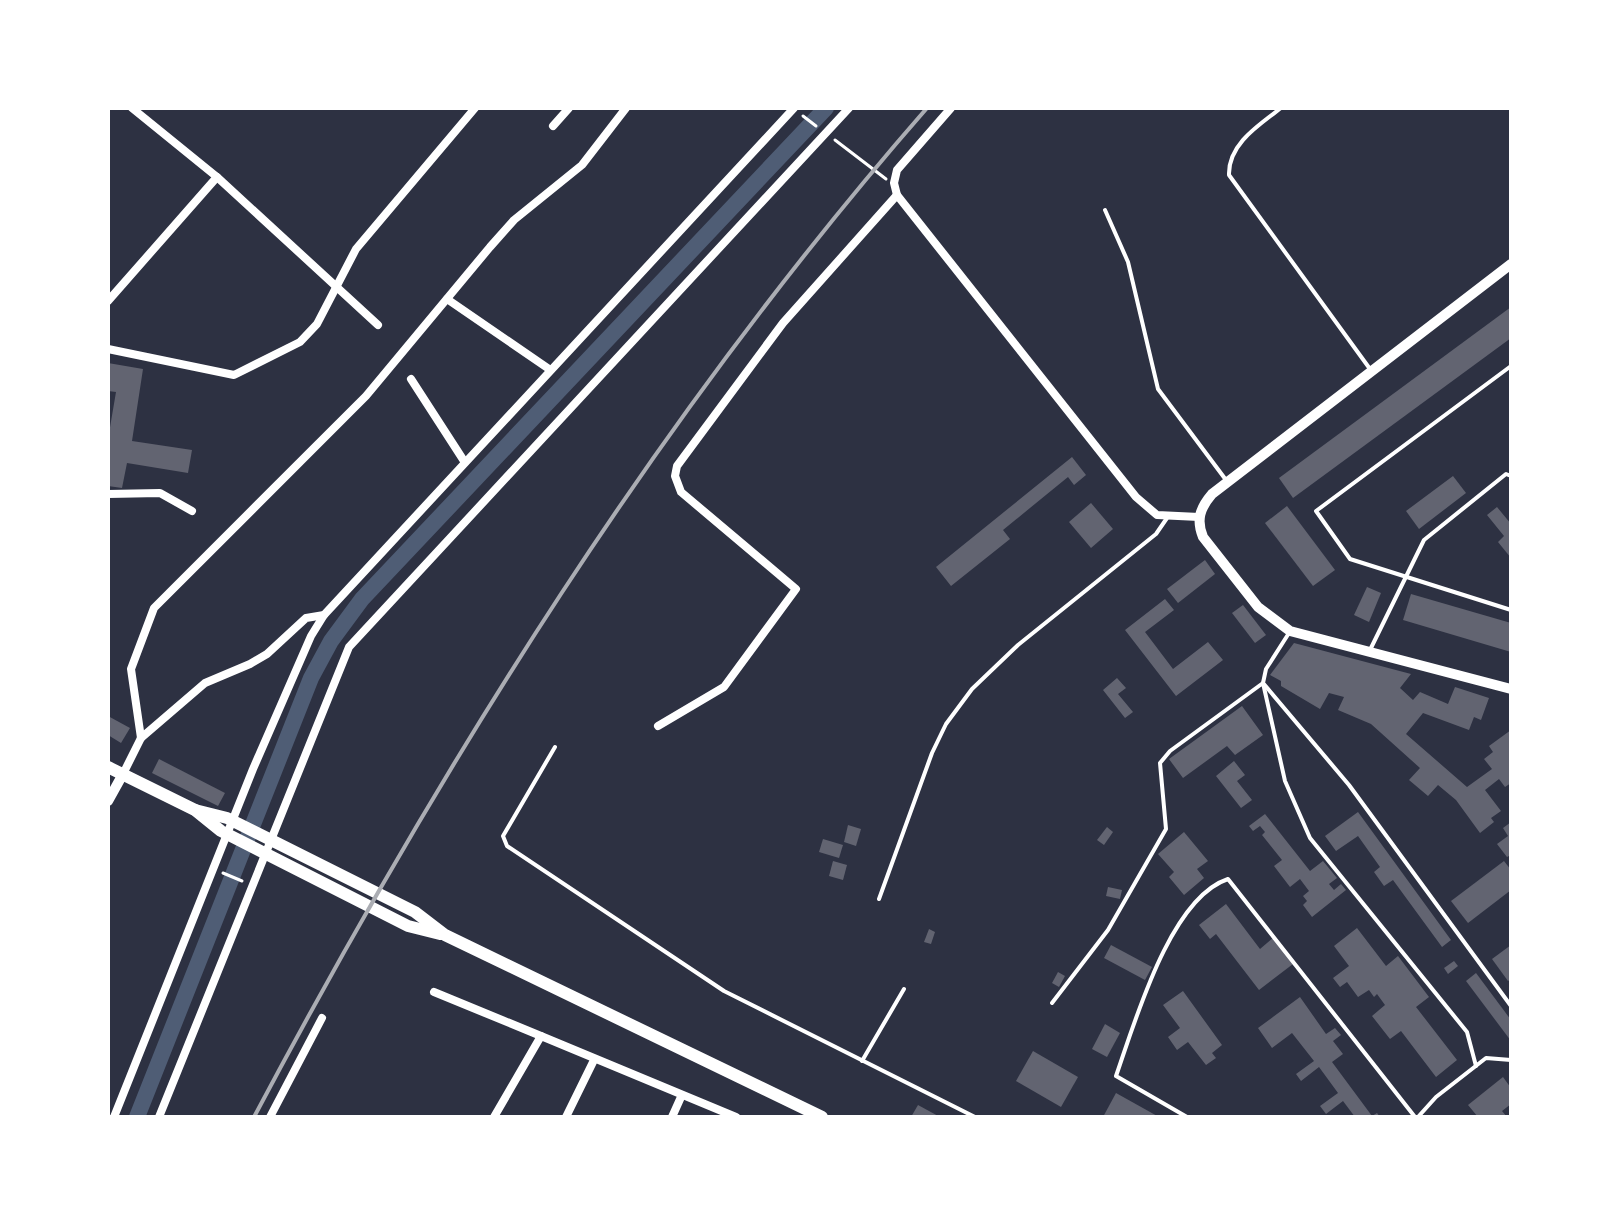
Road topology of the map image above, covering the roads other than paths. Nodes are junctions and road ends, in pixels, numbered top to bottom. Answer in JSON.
{"nodes":[{"id":1,"x":132,"y":108,"type":"edge"},
{"id":2,"x":475,"y":108,"type":"edge"},
{"id":3,"x":569,"y":108,"type":"edge"},
{"id":4,"x":626,"y":108,"type":"edge"},
{"id":5,"x":793,"y":108,"type":"edge"},
{"id":6,"x":849,"y":108,"type":"edge"},
{"id":7,"x":951,"y":108,"type":"edge"},
{"id":8,"x":1281,"y":108,"type":"edge"},
{"id":9,"x":553,"y":126,"type":"dead end"},
{"id":10,"x":217,"y":177,"type":"junction"},
{"id":11,"x":897,"y":195,"type":"junction"},
{"id":12,"x":1105,"y":210,"type":"dead end"},
{"id":13,"x":1511,"y":264,"type":"edge"},
{"id":14,"x":335,"y":286,"type":"junction"},
{"id":15,"x":447,"y":299,"type":"junction"},
{"id":16,"x":108,"y":301,"type":"edge"},
{"id":17,"x":378,"y":325,"type":"dead end"},
{"id":18,"x":108,"y":349,"type":"edge"},
{"id":19,"x":1511,"y":366,"type":"edge"},
{"id":20,"x":549,"y":369,"type":"junction"},
{"id":21,"x":1372,"y":371,"type":"junction"},
{"id":22,"x":411,"y":379,"type":"dead end"},
{"id":23,"x":464,"y":461,"type":"junction"},
{"id":24,"x":1511,"y":476,"type":"edge"},
{"id":25,"x":1228,"y":482,"type":"junction"},
{"id":26,"x":108,"y":494,"type":"edge"},
{"id":27,"x":192,"y":511,"type":"dead end"},
{"id":28,"x":1199,"y":517,"type":"junction"},
{"id":29,"x":1167,"y":518,"type":"junction"},
{"id":30,"x":1404,"y":576,"type":"junction"},
{"id":31,"x":1511,"y":610,"type":"edge"},
{"id":32,"x":324,"y":615,"type":"junction"},
{"id":33,"x":1290,"y":631,"type":"junction"},
{"id":34,"x":1370,"y":650,"type":"junction"},
{"id":35,"x":1263,"y":683,"type":"junction"},
{"id":36,"x":1511,"y":689,"type":"edge"},
{"id":37,"x":658,"y":726,"type":"dead end"},
{"id":38,"x":141,"y":738,"type":"junction"},
{"id":39,"x":555,"y":747,"type":"dead end"},
{"id":40,"x":108,"y":767,"type":"edge"},
{"id":41,"x":123,"y":774,"type":"junction"},
{"id":42,"x":108,"y":801,"type":"edge"},
{"id":43,"x":224,"y":825,"type":"junction"},
{"id":44,"x":879,"y":899,"type":"dead end"},
{"id":45,"x":445,"y":935,"type":"junction"},
{"id":46,"x":904,"y":989,"type":"dead end"},
{"id":47,"x":434,"y":992,"type":"dead end"},
{"id":48,"x":1052,"y":1003,"type":"dead end"},
{"id":49,"x":1511,"y":1006,"type":"edge"},
{"id":50,"x":322,"y":1018,"type":"dead end"},
{"id":51,"x":541,"y":1036,"type":"junction"},
{"id":52,"x":594,"y":1060,"type":"junction"},
{"id":53,"x":1511,"y":1060,"type":"edge"},
{"id":54,"x":862,"y":1061,"type":"junction"},
{"id":55,"x":1476,"y":1066,"type":"junction"},
{"id":56,"x":681,"y":1097,"type":"junction"},
{"id":57,"x":114,"y":1117,"type":"edge"},
{"id":58,"x":159,"y":1117,"type":"edge"},
{"id":59,"x":270,"y":1117,"type":"edge"},
{"id":60,"x":494,"y":1117,"type":"edge"},
{"id":61,"x":566,"y":1117,"type":"edge"},
{"id":62,"x":672,"y":1117,"type":"edge"},
{"id":63,"x":736,"y":1117,"type":"edge"},
{"id":64,"x":822,"y":1117,"type":"edge"},
{"id":65,"x":975,"y":1117,"type":"edge"},
{"id":66,"x":1187,"y":1117,"type":"edge"},
{"id":67,"x":1417,"y":1117,"type":"edge"}],
"edges":[{"from":1,"to":10,"type":"street"},
{"from":2,"to":14,"type":"street"},
{"from":3,"to":9,"type":"street"},
{"from":4,"to":15,"type":"street"},
{"from":5,"to":20,"type":"street"},
{"from":6,"to":58,"type":"street"},
{"from":7,"to":11,"type":"street"},
{"from":8,"to":21,"type":"lane"},
{"from":10,"to":14,"type":"street"},
{"from":10,"to":16,"type":"street"},
{"from":11,"to":29,"type":"street"},
{"from":11,"to":37,"type":"street"},
{"from":12,"to":25,"type":"lane"},
{"from":13,"to":21,"type":"street"},
{"from":14,"to":17,"type":"street"},
{"from":14,"to":18,"type":"street"},
{"from":15,"to":20,"type":"street"},
{"from":15,"to":38,"type":"street"},
{"from":19,"to":30,"type":"lane"},
{"from":20,"to":23,"type":"street"},
{"from":21,"to":25,"type":"street"},
{"from":22,"to":23,"type":"street"},
{"from":23,"to":32,"type":"street"},
{"from":24,"to":30,"type":"lane"},
{"from":25,"to":28,"type":"street"},
{"from":26,"to":27,"type":"street"},
{"from":28,"to":29,"type":"street"},
{"from":28,"to":33,"type":"street"},
{"from":29,"to":44,"type":"lane"},
{"from":30,"to":31,"type":"lane"},
{"from":30,"to":34,"type":"lane"},
{"from":32,"to":38,"type":"street"},
{"from":32,"to":57,"type":"street"},
{"from":33,"to":34,"type":"street"},
{"from":33,"to":35,"type":"lane"},
{"from":34,"to":36,"type":"street"},
{"from":35,"to":48,"type":"lane"},
{"from":35,"to":49,"type":"lane"},
{"from":35,"to":55,"type":"lane"},
{"from":38,"to":41,"type":"street"},
{"from":39,"to":54,"type":"lane"},
{"from":40,"to":41,"type":"main road"},
{"from":41,"to":42,"type":"street"},
{"from":41,"to":43,"type":"main road"},
{"from":43,"to":45,"type":"main road"},
{"from":43,"to":45,"type":"main road"},
{"from":45,"to":64,"type":"main road"},
{"from":46,"to":54,"type":"lane"},
{"from":47,"to":51,"type":"street"},
{"from":50,"to":59,"type":"street"},
{"from":51,"to":52,"type":"street"},
{"from":51,"to":60,"type":"street"},
{"from":52,"to":56,"type":"street"},
{"from":52,"to":61,"type":"street"},
{"from":53,"to":55,"type":"lane"},
{"from":54,"to":65,"type":"lane"},
{"from":55,"to":67,"type":"lane"},
{"from":56,"to":62,"type":"street"},
{"from":56,"to":63,"type":"street"},
{"from":66,"to":67,"type":"lane"}]}
